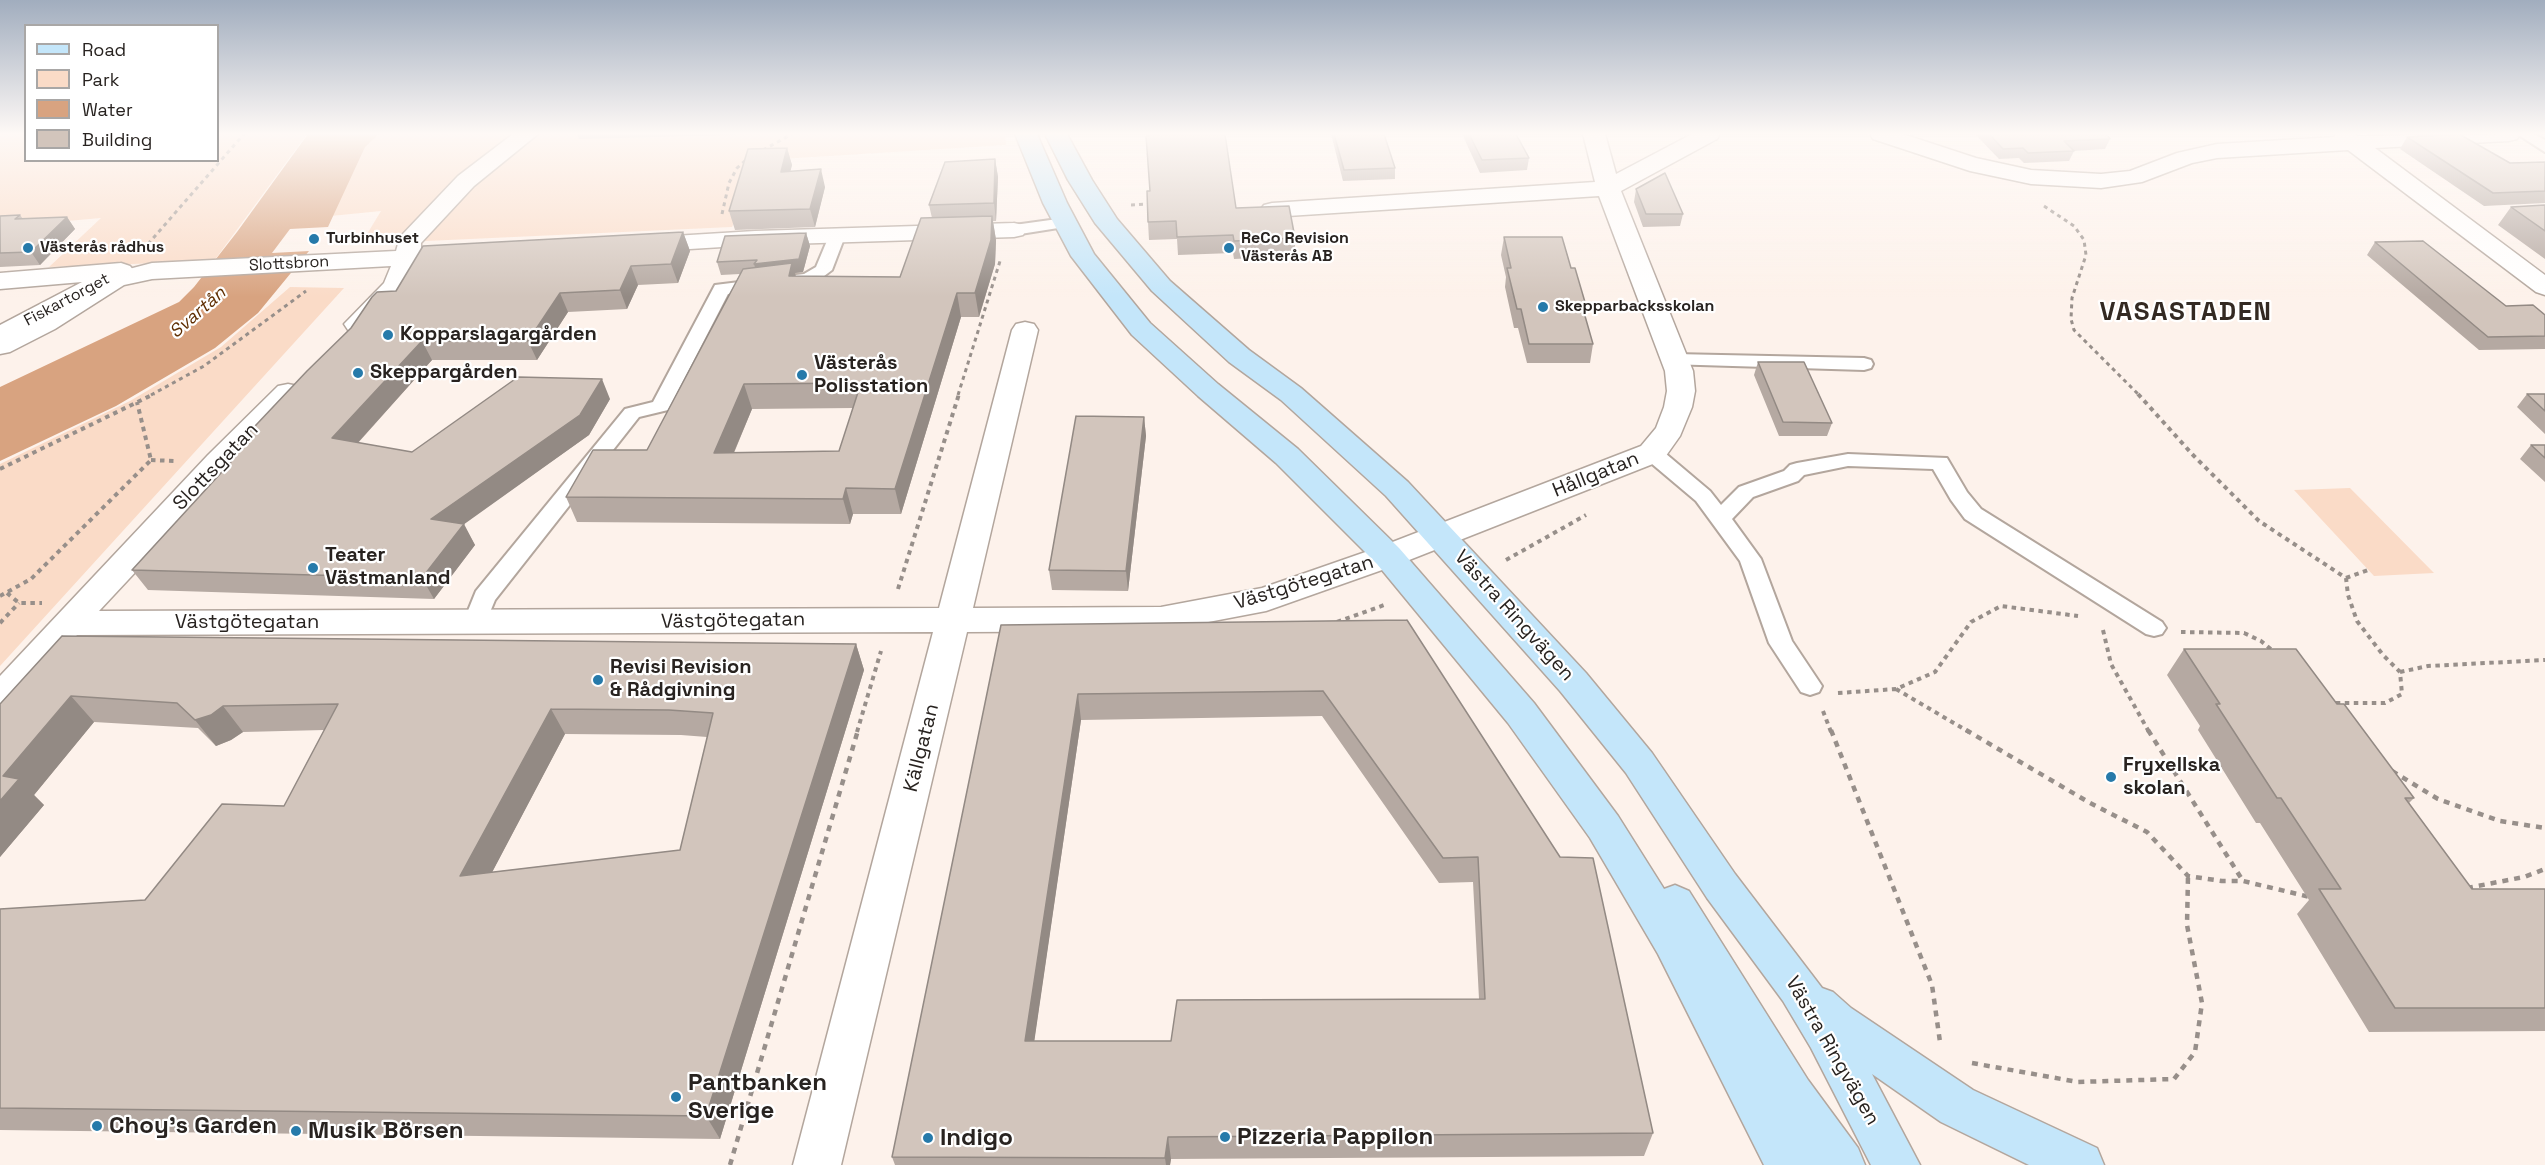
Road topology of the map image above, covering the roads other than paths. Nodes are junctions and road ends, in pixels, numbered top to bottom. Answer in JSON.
{"nodes":[{"id":1,"x":459,"y":188,"type":"edge"},
{"id":2,"x":1050,"y":188,"type":"edge"},
{"id":3,"x":1087,"y":188,"type":"edge"},
{"id":4,"x":1602,"y":188,"type":"edge"},
{"id":5,"x":1608,"y":188,"type":"edge"},
{"id":6,"x":2414,"y":188,"type":"edge"},
{"id":7,"x":1272,"y":210,"type":"edge"},
{"id":8,"x":1065,"y":223,"type":"junction"},
{"id":9,"x":1014,"y":230,"type":"joint"},
{"id":10,"x":837,"y":236,"type":"junction"},
{"id":11,"x":619,"y":246,"type":"edge"},
{"id":12,"x":489,"y":254,"type":"edge"},
{"id":13,"x":407,"y":259,"type":"junction"},
{"id":14,"x":0,"y":281,"type":"edge"},
{"id":15,"x":108,"y":284,"type":"joint"},
{"id":16,"x":2545,"y":287,"type":"edge"},
{"id":17,"x":1025,"y":330,"type":"dead end"},
{"id":18,"x":0,"y":336,"type":"edge"},
{"id":19,"x":336,"y":345,"type":"edge"},
{"id":20,"x":0,"y":346,"type":"edge"},
{"id":21,"x":1674,"y":360,"type":"junction"},
{"id":22,"x":1864,"y":364,"type":"dead end"},
{"id":23,"x":311,"y":370,"type":"edge"},
{"id":24,"x":1652,"y":453,"type":"junction"},
{"id":25,"x":1720,"y":519,"type":"junction"},
{"id":26,"x":1441,"y":535,"type":"junction"},
{"id":27,"x":1388,"y":556,"type":"junction"},
{"id":28,"x":954,"y":618,"type":"junction"},
{"id":29,"x":68,"y":623,"type":"junction"},
{"id":30,"x":475,"y":623,"type":"junction"},
{"id":31,"x":2154,"y":628,"type":"dead end"},
{"id":32,"x":1813,"y":690,"type":"road end"},
{"id":33,"x":0,"y":699,"type":"edge"},
{"id":34,"x":1630,"y":871,"type":"junction"},
{"id":35,"x":1798,"y":987,"type":"junction"},
{"id":36,"x":817,"y":1165,"type":"edge"},
{"id":37,"x":1789,"y":1165,"type":"edge"},
{"id":38,"x":1841,"y":1165,"type":"edge"},
{"id":39,"x":1896,"y":1165,"type":"edge"},
{"id":40,"x":2079,"y":1165,"type":"edge"}],
"edges":[{"from":1,"to":13,"type":"street"},
{"from":2,"to":8,"type":"main road"},
{"from":3,"to":26,"type":"main road","name":"Västra Ringvägen"},
{"from":4,"to":7,"type":"street"},
{"from":5,"to":21,"type":"street","name":"Hållgatan"},
{"from":6,"to":16,"type":"street"},
{"from":8,"to":9,"type":"lane"},
{"from":8,"to":27,"type":"main road"},
{"from":9,"to":10,"type":"street"},
{"from":10,"to":11,"type":"street"},
{"from":10,"to":30,"type":"lane"},
{"from":12,"to":13,"type":"street","name":"Slottsbron"},
{"from":13,"to":15,"type":"street","name":"Slottsbron"},
{"from":13,"to":19,"type":"street"},
{"from":14,"to":18,"type":"street","name":"Fiskartorget"},
{"from":15,"to":20,"type":"street","name":"Fiskartorget"},
{"from":17,"to":28,"type":"street","name":"Källgatan"},
{"from":21,"to":22,"type":"lane"},
{"from":21,"to":24,"type":"street","name":"Hållgatan"},
{"from":23,"to":29,"type":"street","name":"Slottsgatan"},
{"from":24,"to":25,"type":"lane"},
{"from":24,"to":26,"type":"street","name":"Hållgatan"},
{"from":25,"to":31,"type":"lane"},
{"from":25,"to":32,"type":"lane"},
{"from":26,"to":27,"type":"street","name":"Hållgatan"},
{"from":26,"to":35,"type":"main road","name":"Västra Ringvägen"},
{"from":27,"to":28,"type":"street","name":"Västgötegatan"},
{"from":27,"to":34,"type":"main road"},
{"from":28,"to":30,"type":"street","name":"Västgötegatan"},
{"from":28,"to":36,"type":"street","name":"Källgatan"},
{"from":29,"to":30,"type":"street","name":"Västgötegatan"},
{"from":29,"to":33,"type":"street","name":"Slottsgatan"},
{"from":34,"to":37,"type":"main road"},
{"from":34,"to":38,"type":"main road"},
{"from":35,"to":39,"type":"main road","name":"Västra Ringvägen"},
{"from":35,"to":40,"type":"main road"}]}
